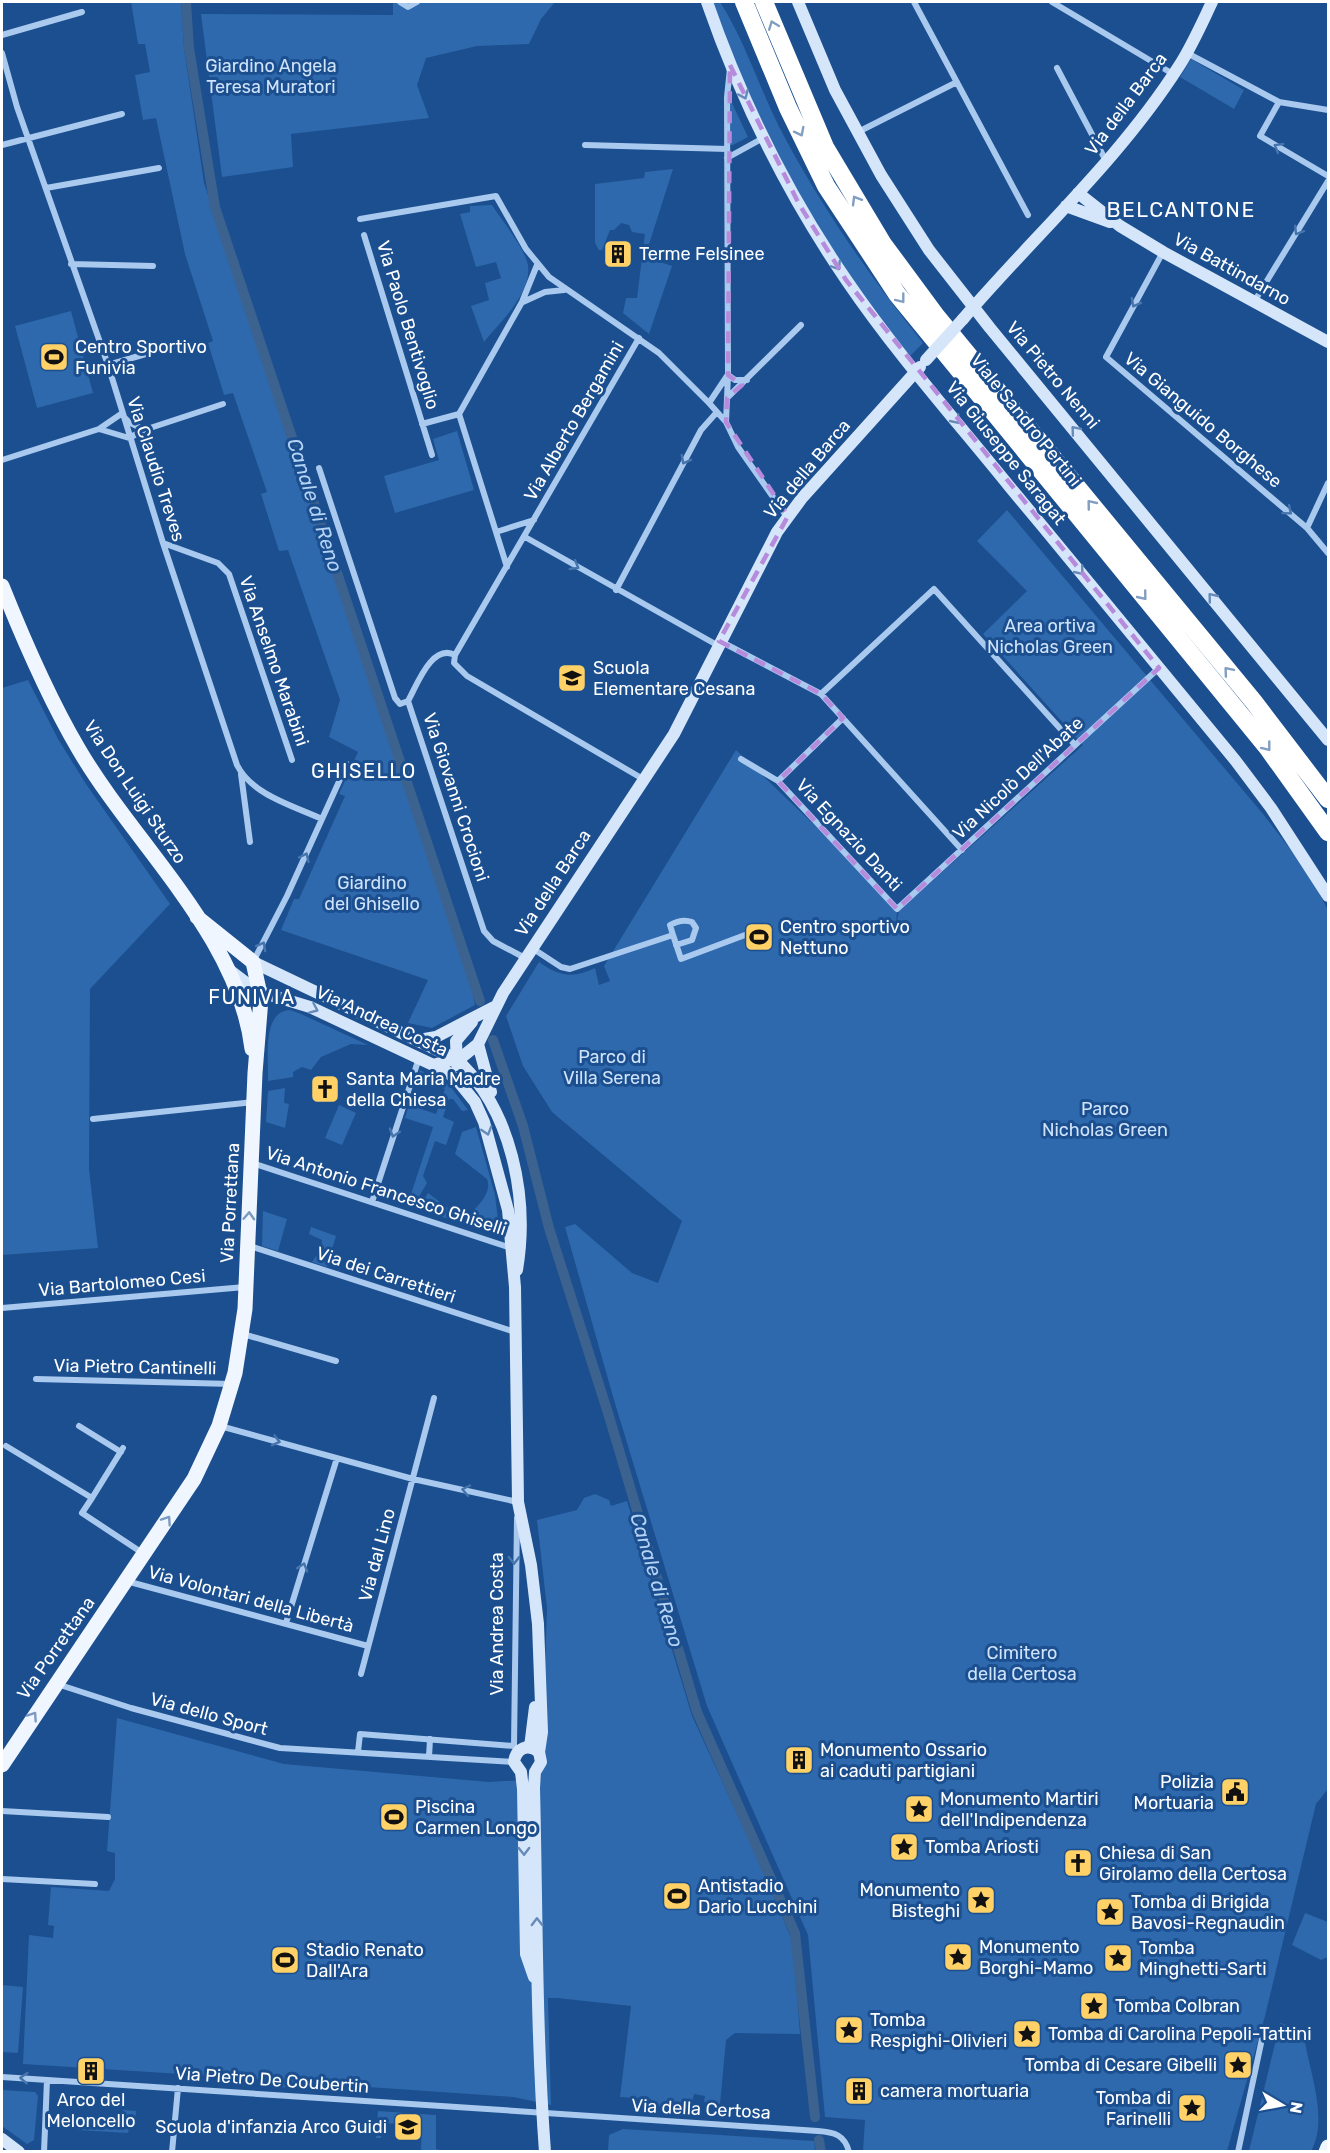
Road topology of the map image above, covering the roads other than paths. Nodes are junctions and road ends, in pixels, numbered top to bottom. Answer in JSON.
{"nodes":[{"id":1,"x":400,"y":2,"type":"edge"},
{"id":2,"x":417,"y":2,"type":"edge"},
{"id":3,"x":707,"y":2,"type":"edge"},
{"id":4,"x":744,"y":2,"type":"edge"},
{"id":5,"x":764,"y":2,"type":"edge"},
{"id":6,"x":798,"y":2,"type":"edge"},
{"id":7,"x":914,"y":2,"type":"edge"},
{"id":8,"x":1052,"y":2,"type":"edge"},
{"id":9,"x":1212,"y":2,"type":"edge"},
{"id":10,"x":82,"y":12,"type":"dead end"},
{"id":11,"x":2,"y":35,"type":"edge"},
{"id":12,"x":2,"y":53,"type":"edge"},
{"id":13,"x":1187,"y":53,"type":"junction"},
{"id":14,"x":730,"y":65,"type":"junction"},
{"id":15,"x":1057,"y":68,"type":"dead end"},
{"id":16,"x":1173,"y":74,"type":"junction"},
{"id":17,"x":957,"y":82,"type":"junction"},
{"id":18,"x":1279,"y":102,"type":"junction"},
{"id":19,"x":1329,"y":110,"type":"edge"},
{"id":20,"x":122,"y":114,"type":"dead end"},
{"id":21,"x":858,"y":132,"type":"junction"},
{"id":22,"x":30,"y":137,"type":"junction"},
{"id":23,"x":763,"y":138,"type":"junction"},
{"id":24,"x":2,"y":145,"type":"edge"},
{"id":25,"x":585,"y":145,"type":"dead end"},
{"id":26,"x":727,"y":149,"type":"junction"},
{"id":27,"x":727,"y":158,"type":"junction"},
{"id":28,"x":1106,"y":161,"type":"junction"},
{"id":29,"x":159,"y":168,"type":"dead end"},
{"id":30,"x":1329,"y":176,"type":"edge"},
{"id":31,"x":1329,"y":181,"type":"edge"},
{"id":32,"x":46,"y":188,"type":"junction"},
{"id":33,"x":1078,"y":193,"type":"junction"},
{"id":34,"x":1066,"y":206,"type":"junction"},
{"id":35,"x":1028,"y":215,"type":"dead end"},
{"id":36,"x":360,"y":219,"type":"dead end"},
{"id":37,"x":1120,"y":226,"type":"junction"},
{"id":38,"x":364,"y":235,"type":"dead end"},
{"id":39,"x":1163,"y":252,"type":"junction"},
{"id":40,"x":71,"y":264,"type":"junction"},
{"id":41,"x":537,"y":265,"type":"junction"},
{"id":42,"x":153,"y":266,"type":"dead end"},
{"id":43,"x":564,"y":290,"type":"junction"},
{"id":44,"x":522,"y":302,"type":"junction"},
{"id":45,"x":1254,"y":302,"type":"junction"},
{"id":46,"x":973,"y":307,"type":"junction"},
{"id":47,"x":801,"y":325,"type":"dead end"},
{"id":48,"x":639,"y":338,"type":"junction"},
{"id":49,"x":1329,"y":342,"type":"edge"},
{"id":50,"x":173,"y":346,"type":"dead end"},
{"id":51,"x":108,"y":365,"type":"junction"},
{"id":52,"x":916,"y":372,"type":"junction"},
{"id":53,"x":728,"y":375,"type":"junction"},
{"id":54,"x":747,"y":380,"type":"junction"},
{"id":55,"x":727,"y":398,"type":"junction"},
{"id":56,"x":709,"y":403,"type":"junction"},
{"id":57,"x":223,"y":404,"type":"dead end"},
{"id":58,"x":717,"y":412,"type":"junction"},
{"id":59,"x":122,"y":414,"type":"junction"},
{"id":60,"x":459,"y":414,"type":"junction"},
{"id":61,"x":726,"y":422,"type":"junction"},
{"id":62,"x":422,"y":424,"type":"junction"},
{"id":63,"x":99,"y":429,"type":"junction"},
{"id":64,"x":144,"y":430,"type":"junction"},
{"id":65,"x":129,"y":438,"type":"junction"},
{"id":66,"x":432,"y":455,"type":"dead end"},
{"id":67,"x":2,"y":460,"type":"edge"},
{"id":68,"x":319,"y":468,"type":"dead end"},
{"id":69,"x":1329,"y":483,"type":"edge"},
{"id":70,"x":788,"y":517,"type":"junction"},
{"id":71,"x":534,"y":520,"type":"junction"},
{"id":72,"x":1307,"y":528,"type":"junction"},
{"id":73,"x":496,"y":532,"type":"junction"},
{"id":74,"x":525,"y":537,"type":"junction"},
{"id":75,"x":163,"y":543,"type":"junction"},
{"id":76,"x":1329,"y":553,"type":"edge"},
{"id":77,"x":507,"y":567,"type":"junction"},
{"id":78,"x":2,"y":586,"type":"edge"},
{"id":79,"x":616,"y":590,"type":"junction"},
{"id":80,"x":718,"y":643,"type":"junction"},
{"id":81,"x":455,"y":655,"type":"junction"},
{"id":82,"x":1159,"y":668,"type":"junction"},
{"id":83,"x":821,"y":694,"type":"junction"},
{"id":84,"x":408,"y":701,"type":"junction"},
{"id":85,"x":843,"y":718,"type":"junction"},
{"id":86,"x":1329,"y":740,"type":"edge"},
{"id":87,"x":1075,"y":745,"type":"junction"},
{"id":88,"x":741,"y":759,"type":"dead end"},
{"id":89,"x":292,"y":760,"type":"dead end"},
{"id":90,"x":347,"y":764,"type":"dead end"},
{"id":91,"x":241,"y":773,"type":"junction"},
{"id":92,"x":644,"y":779,"type":"junction"},
{"id":93,"x":778,"y":781,"type":"junction"},
{"id":94,"x":1329,"y":800,"type":"edge"},
{"id":95,"x":322,"y":819,"type":"junction"},
{"id":96,"x":1329,"y":832,"type":"edge"},
{"id":97,"x":250,"y":842,"type":"dead end"},
{"id":98,"x":962,"y":850,"type":"junction"},
{"id":99,"x":1329,"y":896,"type":"edge"},
{"id":100,"x":897,"y":909,"type":"joint"},
{"id":101,"x":197,"y":917,"type":"junction"},
{"id":102,"x":753,"y":932,"type":"dead end"},
{"id":103,"x":673,"y":935,"type":"junction"},
{"id":104,"x":676,"y":945,"type":"junction"},
{"id":105,"x":529,"y":953,"type":"junction"},
{"id":106,"x":253,"y":962,"type":"junction"},
{"id":107,"x":225,"y":966,"type":"junction"},
{"id":108,"x":260,"y":993,"type":"junction"},
{"id":109,"x":495,"y":1006,"type":"junction"},
{"id":110,"x":477,"y":1017,"type":"junction"},
{"id":111,"x":419,"y":1040,"type":"junction"},
{"id":112,"x":478,"y":1044,"type":"junction"},
{"id":113,"x":419,"y":1058,"type":"junction"},
{"id":114,"x":456,"y":1059,"type":"junction"},
{"id":115,"x":434,"y":1065,"type":"junction"},
{"id":116,"x":255,"y":1073,"type":"junction"},
{"id":117,"x":458,"y":1081,"type":"junction"},
{"id":118,"x":254,"y":1102,"type":"junction"},
{"id":119,"x":494,"y":1105,"type":"junction"},
{"id":120,"x":93,"y":1119,"type":"dead end"},
{"id":121,"x":252,"y":1163,"type":"junction"},
{"id":122,"x":372,"y":1202,"type":"junction"},
{"id":123,"x":248,"y":1245,"type":"junction"},
{"id":124,"x":511,"y":1248,"type":"junction"},
{"id":125,"x":246,"y":1287,"type":"junction"},
{"id":126,"x":515,"y":1287,"type":"junction"},
{"id":127,"x":2,"y":1308,"type":"edge"},
{"id":128,"x":514,"y":1332,"type":"junction"},
{"id":129,"x":243,"y":1334,"type":"junction"},
{"id":130,"x":336,"y":1361,"type":"dead end"},
{"id":131,"x":36,"y":1380,"type":"dead end"},
{"id":132,"x":233,"y":1384,"type":"junction"},
{"id":133,"x":434,"y":1398,"type":"dead end"},
{"id":134,"x":79,"y":1426,"type":"dead end"},
{"id":135,"x":219,"y":1426,"type":"junction"},
{"id":136,"x":6,"y":1446,"type":"dead end"},
{"id":137,"x":338,"y":1458,"type":"junction"},
{"id":138,"x":413,"y":1479,"type":"junction"},
{"id":139,"x":92,"y":1498,"type":"junction"},
{"id":140,"x":518,"y":1502,"type":"junction"},
{"id":141,"x":144,"y":1554,"type":"junction"},
{"id":142,"x":126,"y":1581,"type":"junction"},
{"id":143,"x":286,"y":1623,"type":"junction"},
{"id":144,"x":368,"y":1646,"type":"junction"},
{"id":145,"x":361,"y":1674,"type":"dead end"},
{"id":146,"x":56,"y":1683,"type":"junction"},
{"id":147,"x":430,"y":1739,"type":"junction"},
{"id":148,"x":358,"y":1752,"type":"junction"},
{"id":149,"x":523,"y":1755,"type":"junction"},
{"id":150,"x":429,"y":1757,"type":"junction"},
{"id":151,"x":2,"y":1765,"type":"edge"},
{"id":152,"x":535,"y":1772,"type":"junction"},
{"id":153,"x":2,"y":1811,"type":"edge"},
{"id":154,"x":108,"y":1817,"type":"dead end"},
{"id":155,"x":2,"y":1879,"type":"edge"},
{"id":156,"x":95,"y":1884,"type":"dead end"},
{"id":157,"x":536,"y":1981,"type":"junction"},
{"id":158,"x":1263,"y":2034,"type":"dead end"},
{"id":159,"x":2,"y":2077,"type":"edge"},
{"id":160,"x":47,"y":2080,"type":"junction"},
{"id":161,"x":178,"y":2088,"type":"junction"},
{"id":162,"x":541,"y":2114,"type":"junction"},
{"id":163,"x":2,"y":2139,"type":"edge"},
{"id":164,"x":1329,"y":2147,"type":"edge"},
{"id":165,"x":19,"y":2151,"type":"edge"},
{"id":166,"x":44,"y":2151,"type":"edge"},
{"id":167,"x":172,"y":2151,"type":"edge"},
{"id":168,"x":545,"y":2151,"type":"edge"},
{"id":169,"x":849,"y":2151,"type":"edge"},
{"id":170,"x":1238,"y":2151,"type":"edge"},
{"id":171,"x":1326,"y":2151,"type":"edge"}],
"edges":[{"from":1,"to":2,"type":"street"},
{"from":3,"to":14,"type":"street","name":"Via Giuseppe Saragat"},
{"from":4,"to":96,"type":"highway","name":"Viale Sandro Pertini","one_way":true},
{"from":94,"to":5,"type":"highway","name":"Viale Sandro Pertini","one_way":true},
{"from":6,"to":21,"type":"street","name":"Via Pietro Nenni"},
{"from":7,"to":17,"type":"street"},
{"from":8,"to":16,"type":"street"},
{"from":9,"to":13,"type":"street","name":"Via della Barca"},
{"from":10,"to":11,"type":"street"},
{"from":12,"to":22,"type":"street","name":"Via Claudio Treves"},
{"from":13,"to":16,"type":"street","name":"Via della Barca"},
{"from":13,"to":18,"type":"street"},
{"from":14,"to":23,"type":"street","name":"Via Giuseppe Saragat","one_way":true},
{"from":14,"to":26,"type":"street"},
{"from":15,"to":28,"type":"street"},
{"from":16,"to":28,"type":"street","name":"Via della Barca"},
{"from":17,"to":21,"type":"street"},
{"from":17,"to":35,"type":"street"},
{"from":18,"to":19,"type":"street"},
{"from":30,"to":18,"type":"street","one_way":true},
{"from":20,"to":22,"type":"street"},
{"from":21,"to":46,"type":"street","name":"Via Pietro Nenni"},
{"from":22,"to":24,"type":"street"},
{"from":22,"to":32,"type":"street","name":"Via Claudio Treves"},
{"from":23,"to":27,"type":"street"},
{"from":23,"to":52,"type":"street","name":"Via Giuseppe Saragat","one_way":true},
{"from":25,"to":26,"type":"street"},
{"from":26,"to":27,"type":"street"},
{"from":27,"to":53,"type":"street"},
{"from":28,"to":33,"type":"street","name":"Via della Barca"},
{"from":29,"to":32,"type":"street"},
{"from":31,"to":45,"type":"street","one_way":true},
{"from":32,"to":40,"type":"street","name":"Via Claudio Treves"},
{"from":33,"to":34,"type":"street","name":"Via della Barca"},
{"from":33,"to":37,"type":"street","name":"Via Battindarno"},
{"from":34,"to":37,"type":"street","name":"Via Battindarno"},
{"from":34,"to":46,"type":"street","name":"Via della Barca"},
{"from":36,"to":41,"type":"street"},
{"from":37,"to":39,"type":"street","name":"Via Battindarno"},
{"from":38,"to":62,"type":"street","name":"Via Paolo Bentivoglio"},
{"from":39,"to":45,"type":"street","name":"Via Battindarno"},
{"from":39,"to":72,"type":"street","name":"Via Gianguido Borghese","one_way":true},
{"from":40,"to":42,"type":"street"},
{"from":40,"to":51,"type":"street","name":"Via Claudio Treves"},
{"from":41,"to":43,"type":"street"},
{"from":41,"to":44,"type":"street"},
{"from":43,"to":44,"type":"street"},
{"from":43,"to":48,"type":"street"},
{"from":44,"to":60,"type":"street"},
{"from":45,"to":49,"type":"street","name":"Via Battindarno"},
{"from":46,"to":52,"type":"street","name":"Via della Barca","bridge":true},
{"from":86,"to":46,"type":"street","name":"Via Pietro Nenni","one_way":true},
{"from":47,"to":54,"type":"street"},
{"from":48,"to":56,"type":"street"},
{"from":48,"to":71,"type":"street","name":"Via Alberto Bergamini"},
{"from":50,"to":51,"type":"street"},
{"from":51,"to":59,"type":"street","name":"Via Claudio Treves"},
{"from":52,"to":70,"type":"street","name":"Via della Barca"},
{"from":52,"to":82,"type":"street","name":"Via Giuseppe Saragat","one_way":true},
{"from":53,"to":54,"type":"street"},
{"from":53,"to":55,"type":"street"},
{"from":53,"to":56,"type":"street"},
{"from":54,"to":55,"type":"street"},
{"from":55,"to":61,"type":"street"},
{"from":56,"to":58,"type":"street"},
{"from":57,"to":64,"type":"street"},
{"from":58,"to":61,"type":"street"},
{"from":58,"to":79,"type":"street","one_way":true},
{"from":59,"to":63,"type":"street"},
{"from":59,"to":64,"type":"street"},
{"from":59,"to":65,"type":"street","name":"Via Claudio Treves"},
{"from":60,"to":62,"type":"street","name":"Via Paolo Bentivoglio"},
{"from":60,"to":73,"type":"street"},
{"from":61,"to":70,"type":"street"},
{"from":62,"to":66,"type":"street","name":"Via Paolo Bentivoglio"},
{"from":63,"to":65,"type":"street"},
{"from":63,"to":67,"type":"street"},
{"from":64,"to":65,"type":"street"},
{"from":65,"to":75,"type":"street","name":"Via Claudio Treves"},
{"from":68,"to":84,"type":"street","name":"Via Giovanni Crocioni"},
{"from":69,"to":72,"type":"street"},
{"from":70,"to":80,"type":"street","name":"Via della Barca"},
{"from":71,"to":73,"type":"street"},
{"from":71,"to":74,"type":"street","name":"Via Alberto Bergamini"},
{"from":72,"to":76,"type":"street"},
{"from":73,"to":77,"type":"street"},
{"from":74,"to":77,"type":"street","name":"Via Alberto Bergamini"},
{"from":74,"to":79,"type":"street","one_way":true},
{"from":75,"to":89,"type":"street","name":"Via Anselmo Marabini"},
{"from":75,"to":91,"type":"street","name":"Via Claudio Treves"},
{"from":77,"to":81,"type":"street","name":"Via Alberto Bergamini"},
{"from":78,"to":101,"type":"main road","name":"Via Don Luigi Sturzo"},
{"from":79,"to":80,"type":"street"},
{"from":80,"to":83,"type":"street"},
{"from":80,"to":92,"type":"street","name":"Via della Barca"},
{"from":81,"to":84,"type":"street"},
{"from":81,"to":92,"type":"street"},
{"from":82,"to":87,"type":"street","name":"Via Nicolò Dell'Abate"},
{"from":82,"to":99,"type":"street","name":"Via Giuseppe Saragat"},
{"from":83,"to":85,"type":"street"},
{"from":83,"to":87,"type":"street"},
{"from":84,"to":105,"type":"street","name":"Via Giovanni Crocioni"},
{"from":85,"to":93,"type":"street","name":"Via Egnazio Danti"},
{"from":85,"to":98,"type":"street"},
{"from":87,"to":98,"type":"street","name":"Via Nicolò Dell'Abate"},
{"from":88,"to":93,"type":"street","name":"Via Egnazio Danti"},
{"from":90,"to":95,"type":"street"},
{"from":91,"to":95,"type":"street"},
{"from":91,"to":97,"type":"street","name":"Via Claudio Treves"},
{"from":92,"to":105,"type":"street","name":"Via della Barca"},
{"from":93,"to":100,"type":"street","name":"Via Egnazio Danti"},
{"from":106,"to":95,"type":"street","one_way":true},
{"from":98,"to":100,"type":"street","name":"Via Nicolò Dell'Abate"},
{"from":101,"to":106,"type":"main road","name":"Via Don Luigi Sturzo"},
{"from":101,"to":107,"type":"main road","name":"Via Don Luigi Sturzo"},
{"from":102,"to":104,"type":"street"},
{"from":103,"to":104,"type":"street"},
{"from":103,"to":104,"type":"street"},
{"from":103,"to":105,"type":"street","name":"Via Giovanni Crocioni"},
{"from":105,"to":109,"type":"street","name":"Via della Barca"},
{"from":106,"to":108,"type":"main road","name":"Via Porrettana"},
{"from":106,"to":111,"type":"street","name":"Via Andrea Costa"},
{"from":107,"to":108,"type":"street","name":"Via Andrea Costa"},
{"from":107,"to":116,"type":"main road","name":"Via Porrettana"},
{"from":108,"to":113,"type":"street","name":"Via Andrea Costa","one_way":true},
{"from":108,"to":116,"type":"main road","name":"Via Porrettana"},
{"from":109,"to":110,"type":"street","name":"Via della Barca"},
{"from":109,"to":112,"type":"street","name":"Via della Barca"},
{"from":110,"to":111,"type":"street","name":"Via della Barca"},
{"from":110,"to":114,"type":"street","name":"Via della Barca"},
{"from":111,"to":114,"type":"street","name":"Via Andrea Costa"},
{"from":112,"to":114,"type":"street"},
{"from":112,"to":119,"type":"street"},
{"from":113,"to":115,"type":"street","name":"Via Andrea Costa"},
{"from":113,"to":122,"type":"street","one_way":true},
{"from":114,"to":115,"type":"street"},
{"from":114,"to":117,"type":"street","name":"Via della Barca"},
{"from":114,"to":119,"type":"street","name":"Via Andrea Costa"},
{"from":115,"to":117,"type":"street","name":"Via Andrea Costa"},
{"from":116,"to":118,"type":"main road","name":"Via Porrettana"},
{"from":117,"to":124,"type":"street","name":"Via Andrea Costa","one_way":true},
{"from":118,"to":120,"type":"street"},
{"from":118,"to":121,"type":"main road","name":"Via Porrettana"},
{"from":119,"to":126,"type":"street","name":"Via Andrea Costa"},
{"from":121,"to":122,"type":"street","name":"Via Antonio Francesco Ghiselli"},
{"from":123,"to":121,"type":"main road","name":"Via Porrettana","one_way":true},
{"from":122,"to":124,"type":"street","name":"Via Antonio Francesco Ghiselli"},
{"from":123,"to":125,"type":"main road","name":"Via Porrettana"},
{"from":123,"to":128,"type":"street","name":"Via dei Carrettieri"},
{"from":124,"to":126,"type":"street","name":"Via Andrea Costa"},
{"from":125,"to":127,"type":"street","name":"Via Bartolomeo Cesi"},
{"from":125,"to":129,"type":"main road","name":"Via Porrettana"},
{"from":126,"to":128,"type":"street","name":"Via Andrea Costa"},
{"from":128,"to":140,"type":"street","name":"Via Andrea Costa"},
{"from":129,"to":130,"type":"street"},
{"from":129,"to":132,"type":"main road","name":"Via Porrettana"},
{"from":131,"to":132,"type":"street","name":"Via Pietro Cantinelli"},
{"from":132,"to":135,"type":"main road","name":"Via Porrettana"},
{"from":133,"to":138,"type":"street","name":"Via dal Lino"},
{"from":134,"to":139,"type":"street"},
{"from":135,"to":137,"type":"street","one_way":true},
{"from":141,"to":135,"type":"main road","name":"Via Porrettana","one_way":true},
{"from":136,"to":139,"type":"street"},
{"from":137,"to":138,"type":"street"},
{"from":143,"to":137,"type":"street","one_way":true},
{"from":140,"to":138,"type":"street","one_way":true},
{"from":138,"to":144,"type":"street","name":"Via dal Lino"},
{"from":139,"to":141,"type":"street"},
{"from":140,"to":149,"type":"street","name":"Via Andrea Costa","one_way":true},
{"from":140,"to":149,"type":"street","name":"Via Andrea Costa"},
{"from":141,"to":142,"type":"main road","name":"Via Porrettana"},
{"from":142,"to":143,"type":"street","name":"Via Volontari della Libertà"},
{"from":142,"to":146,"type":"main road","name":"Via Porrettana"},
{"from":143,"to":144,"type":"street","name":"Via Volontari della Libertà"},
{"from":144,"to":145,"type":"street","name":"Via dal Lino"},
{"from":146,"to":148,"type":"street","name":"Via dello Sport"},
{"from":151,"to":146,"type":"main road","name":"Via Porrettana","one_way":true},
{"from":147,"to":148,"type":"street"},
{"from":147,"to":149,"type":"street"},
{"from":147,"to":150,"type":"street"},
{"from":148,"to":150,"type":"street","name":"Via dello Sport"},
{"from":149,"to":150,"type":"street","name":"Via dello Sport"},
{"from":149,"to":152,"type":"street"},
{"from":149,"to":152,"type":"street","name":"Via Andrea Costa"},
{"from":149,"to":157,"type":"street","name":"Via Andrea Costa","one_way":true},
{"from":157,"to":152,"type":"street","name":"Via Andrea Costa","one_way":true},
{"from":153,"to":154,"type":"street"},
{"from":155,"to":156,"type":"street"},
{"from":157,"to":162,"type":"street","name":"Via Andrea Costa"},
{"from":158,"to":170,"type":"street"},
{"from":160,"to":159,"type":"street","name":"Via Pietro De Coubertin","one_way":true},
{"from":160,"to":161,"type":"street","name":"Via Pietro De Coubertin"},
{"from":160,"to":166,"type":"street"},
{"from":161,"to":162,"type":"street","name":"Via Pietro De Coubertin"},
{"from":161,"to":167,"type":"street"},
{"from":162,"to":168,"type":"street","name":"Via Andrea Costa"},
{"from":162,"to":169,"type":"street","name":"Via della Certosa"},
{"from":163,"to":165,"type":"street"},
{"from":164,"to":171,"type":"main road"}]}
